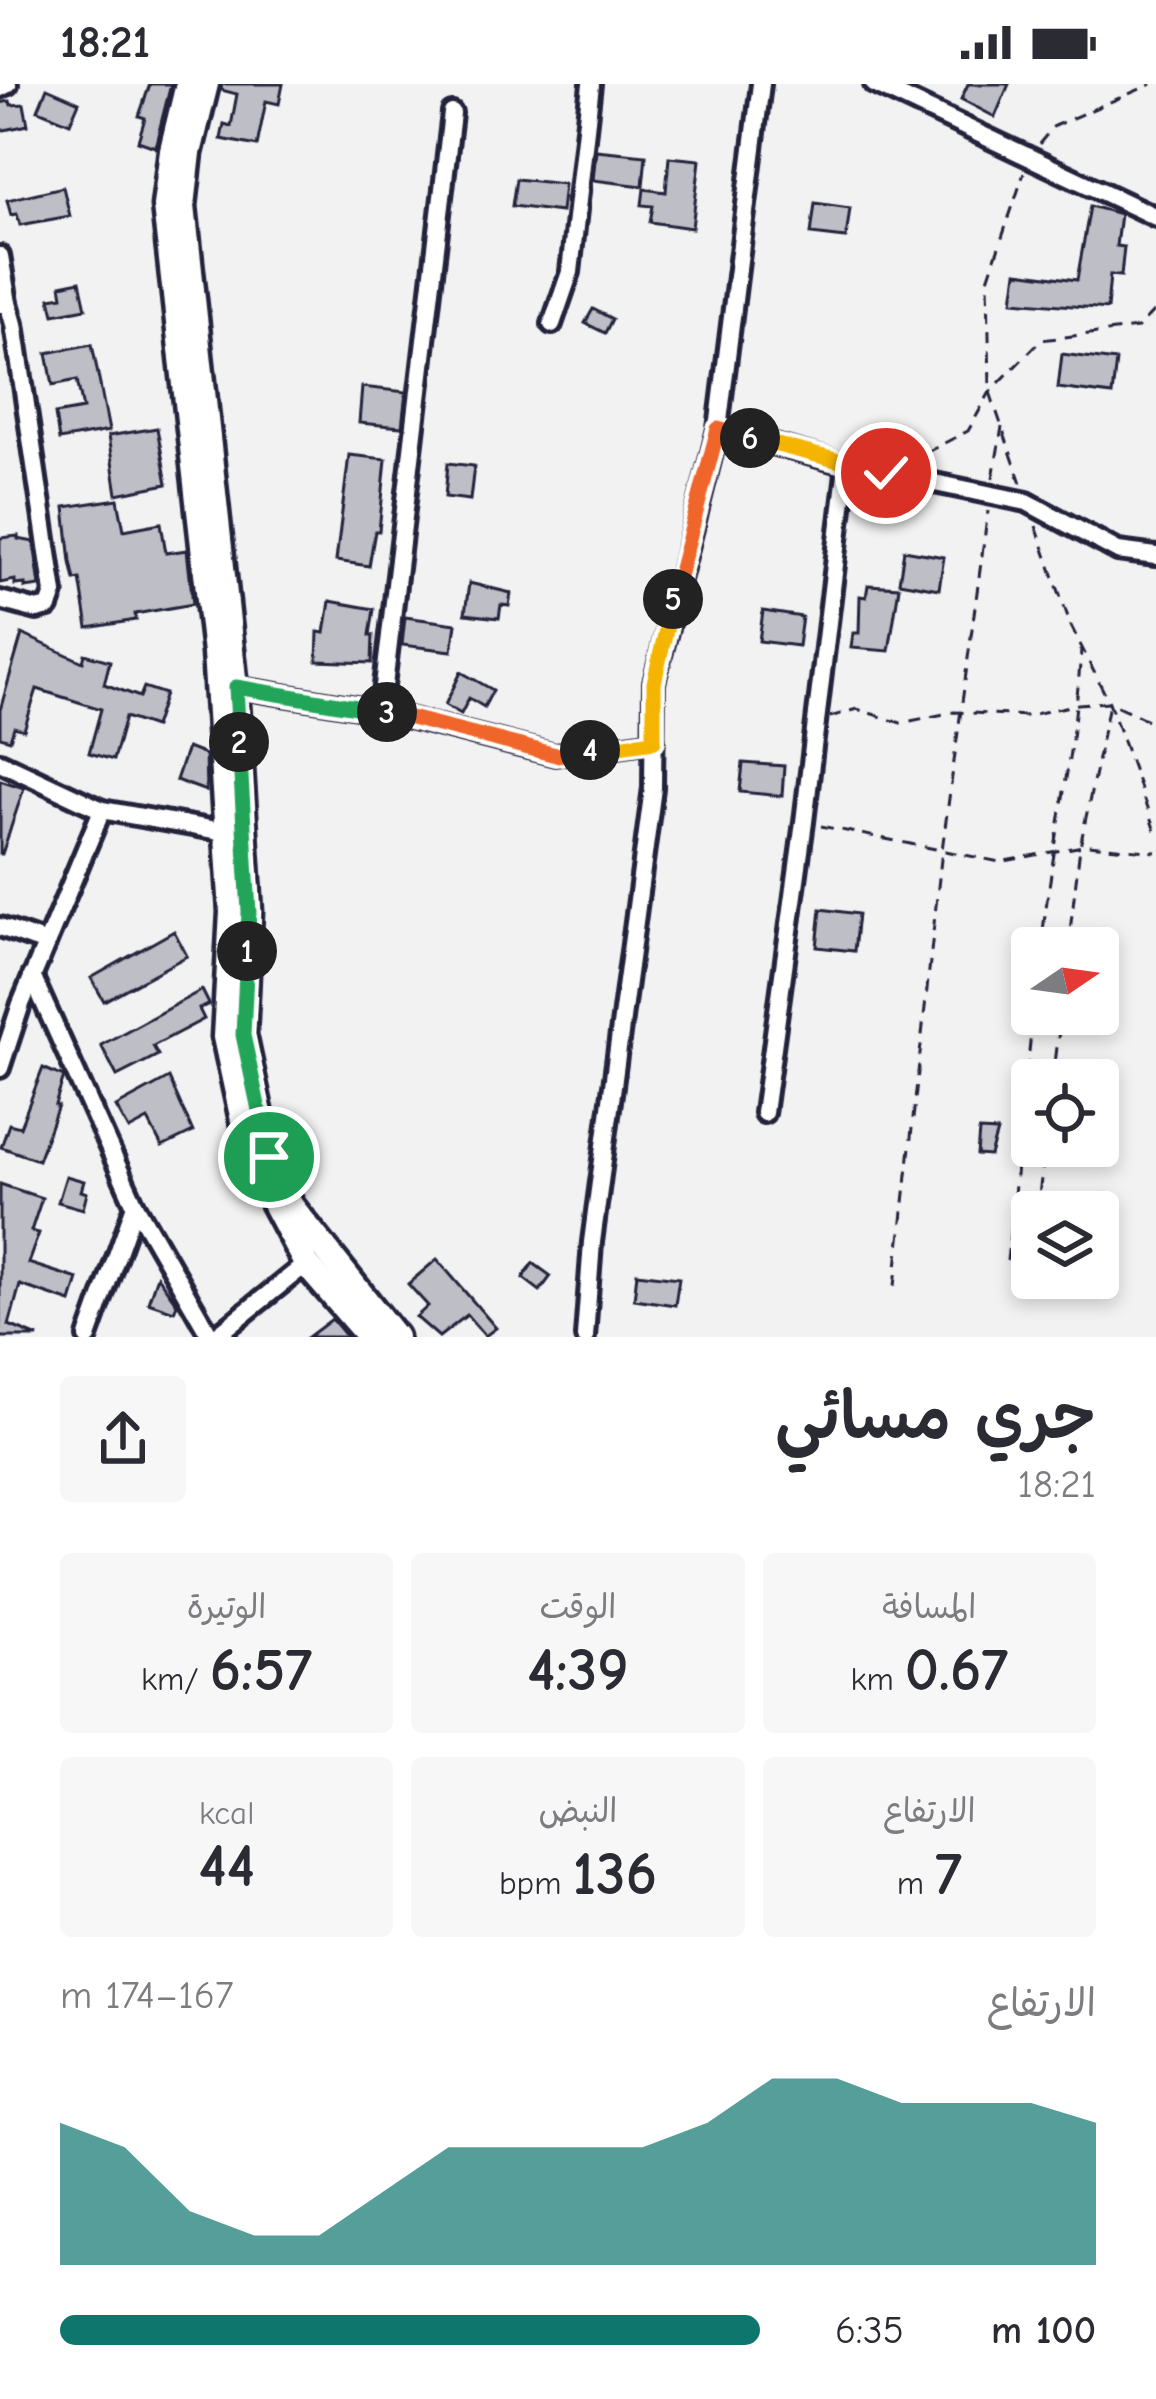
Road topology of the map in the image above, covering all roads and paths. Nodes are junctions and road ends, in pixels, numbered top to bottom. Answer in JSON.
{"nodes":[{"id":1,"x":188,"y":84,"type":"edge"},
{"id":2,"x":206,"y":84,"type":"edge"},
{"id":3,"x":591,"y":84,"type":"edge"},
{"id":4,"x":761,"y":84,"type":"edge"},
{"id":5,"x":874,"y":84,"type":"edge"},
{"id":6,"x":1152,"y":84,"type":"edge"},
{"id":7,"x":452,"y":113,"type":"dead end"},
{"id":8,"x":1029,"y":158,"type":"junction"},
{"id":9,"x":1156,"y":217,"type":"edge"},
{"id":10,"x":0,"y":256,"type":"edge"},
{"id":11,"x":4,"y":303,"type":"edge"},
{"id":12,"x":1156,"y":309,"type":"edge"},
{"id":13,"x":552,"y":324,"type":"dead end"},
{"id":14,"x":990,"y":392,"type":"junction"},
{"id":15,"x":1002,"y":427,"type":"junction"},
{"id":16,"x":718,"y":429,"type":"junction"},
{"id":17,"x":847,"y":465,"type":"junction"},
{"id":18,"x":886,"y":473,"type":"junction"},
{"id":19,"x":990,"y":495,"type":"junction"},
{"id":20,"x":1028,"y":502,"type":"junction"},
{"id":21,"x":1156,"y":556,"type":"edge"},
{"id":22,"x":0,"y":600,"type":"edge"},
{"id":23,"x":1082,"y":647,"type":"junction"},
{"id":24,"x":236,"y":687,"type":"junction"},
{"id":25,"x":1109,"y":702,"type":"junction"},
{"id":26,"x":1078,"y":704,"type":"junction"},
{"id":27,"x":381,"y":711,"type":"junction"},
{"id":28,"x":963,"y":713,"type":"junction"},
{"id":29,"x":817,"y":721,"type":"junction"},
{"id":30,"x":1156,"y":724,"type":"edge"},
{"id":31,"x":654,"y":741,"type":"junction"},
{"id":32,"x":0,"y":762,"type":"edge"},
{"id":33,"x":102,"y":810,"type":"junction"},
{"id":34,"x":804,"y":823,"type":"junction"},
{"id":35,"x":226,"y":832,"type":"junction"},
{"id":36,"x":1156,"y":834,"type":"edge"},
{"id":37,"x":1080,"y":847,"type":"junction"},
{"id":38,"x":942,"y":850,"type":"junction"},
{"id":39,"x":1052,"y":852,"type":"junction"},
{"id":40,"x":1156,"y":852,"type":"edge"},
{"id":41,"x":0,"y":927,"type":"edge"},
{"id":42,"x":1043,"y":927,"type":"edge"},
{"id":43,"x":1070,"y":927,"type":"edge"},
{"id":44,"x":46,"y":943,"type":"junction"},
{"id":45,"x":32,"y":976,"type":"junction"},
{"id":46,"x":1032,"y":1035,"type":"edge"},
{"id":47,"x":0,"y":1068,"type":"edge"},
{"id":48,"x":764,"y":1113,"type":"dead end"},
{"id":49,"x":135,"y":1204,"type":"junction"},
{"id":50,"x":1007,"y":1262,"type":"dead end"},
{"id":51,"x":306,"y":1264,"type":"junction"},
{"id":52,"x":895,"y":1286,"type":"dead end"},
{"id":53,"x":88,"y":1337,"type":"edge"},
{"id":54,"x":213,"y":1337,"type":"edge"},
{"id":55,"x":368,"y":1337,"type":"edge"},
{"id":56,"x":395,"y":1337,"type":"edge"},
{"id":57,"x":585,"y":1337,"type":"edge"}],
"edges":[{"from":1,"to":35,"type":"street"},
{"from":2,"to":24,"type":"street"},
{"from":3,"to":13,"type":"street"},
{"from":4,"to":16,"type":"street"},
{"from":5,"to":8,"type":"street"},
{"from":6,"to":8,"type":"path"},
{"from":7,"to":27,"type":"street"},
{"from":8,"to":9,"type":"street"},
{"from":8,"to":14,"type":"path"},
{"from":10,"to":11,"type":"street"},
{"from":11,"to":22,"type":"street"},
{"from":12,"to":14,"type":"path"},
{"from":14,"to":15,"type":"path"},
{"from":14,"to":18,"type":"path"},
{"from":15,"to":19,"type":"path"},
{"from":15,"to":20,"type":"path"},
{"from":16,"to":17,"type":"street"},
{"from":16,"to":31,"type":"street"},
{"from":17,"to":18,"type":"street"},
{"from":17,"to":29,"type":"street"},
{"from":18,"to":19,"type":"street"},
{"from":19,"to":20,"type":"street"},
{"from":19,"to":28,"type":"path"},
{"from":20,"to":21,"type":"street"},
{"from":20,"to":23,"type":"path"},
{"from":23,"to":25,"type":"path"},
{"from":23,"to":26,"type":"path"},
{"from":24,"to":27,"type":"street"},
{"from":24,"to":56,"type":"street"},
{"from":25,"to":26,"type":"path"},
{"from":25,"to":30,"type":"path"},
{"from":25,"to":36,"type":"path"},
{"from":25,"to":37,"type":"path"},
{"from":26,"to":28,"type":"path"},
{"from":26,"to":39,"type":"path"},
{"from":27,"to":31,"type":"street"},
{"from":28,"to":29,"type":"path"},
{"from":28,"to":38,"type":"path"},
{"from":29,"to":34,"type":"street"},
{"from":31,"to":57,"type":"street"},
{"from":32,"to":33,"type":"street"},
{"from":33,"to":35,"type":"street"},
{"from":33,"to":44,"type":"street"},
{"from":34,"to":38,"type":"path"},
{"from":34,"to":48,"type":"street"},
{"from":35,"to":51,"type":"street"},
{"from":37,"to":39,"type":"path"},
{"from":37,"to":40,"type":"path"},
{"from":37,"to":43,"type":"path"},
{"from":38,"to":39,"type":"path"},
{"from":38,"to":52,"type":"path"},
{"from":39,"to":42,"type":"path"},
{"from":41,"to":44,"type":"street"},
{"from":44,"to":45,"type":"street"},
{"from":45,"to":47,"type":"street"},
{"from":45,"to":49,"type":"street"},
{"from":46,"to":50,"type":"path"},
{"from":49,"to":53,"type":"street"},
{"from":49,"to":54,"type":"street"},
{"from":51,"to":54,"type":"street"},
{"from":51,"to":55,"type":"street"}]}
